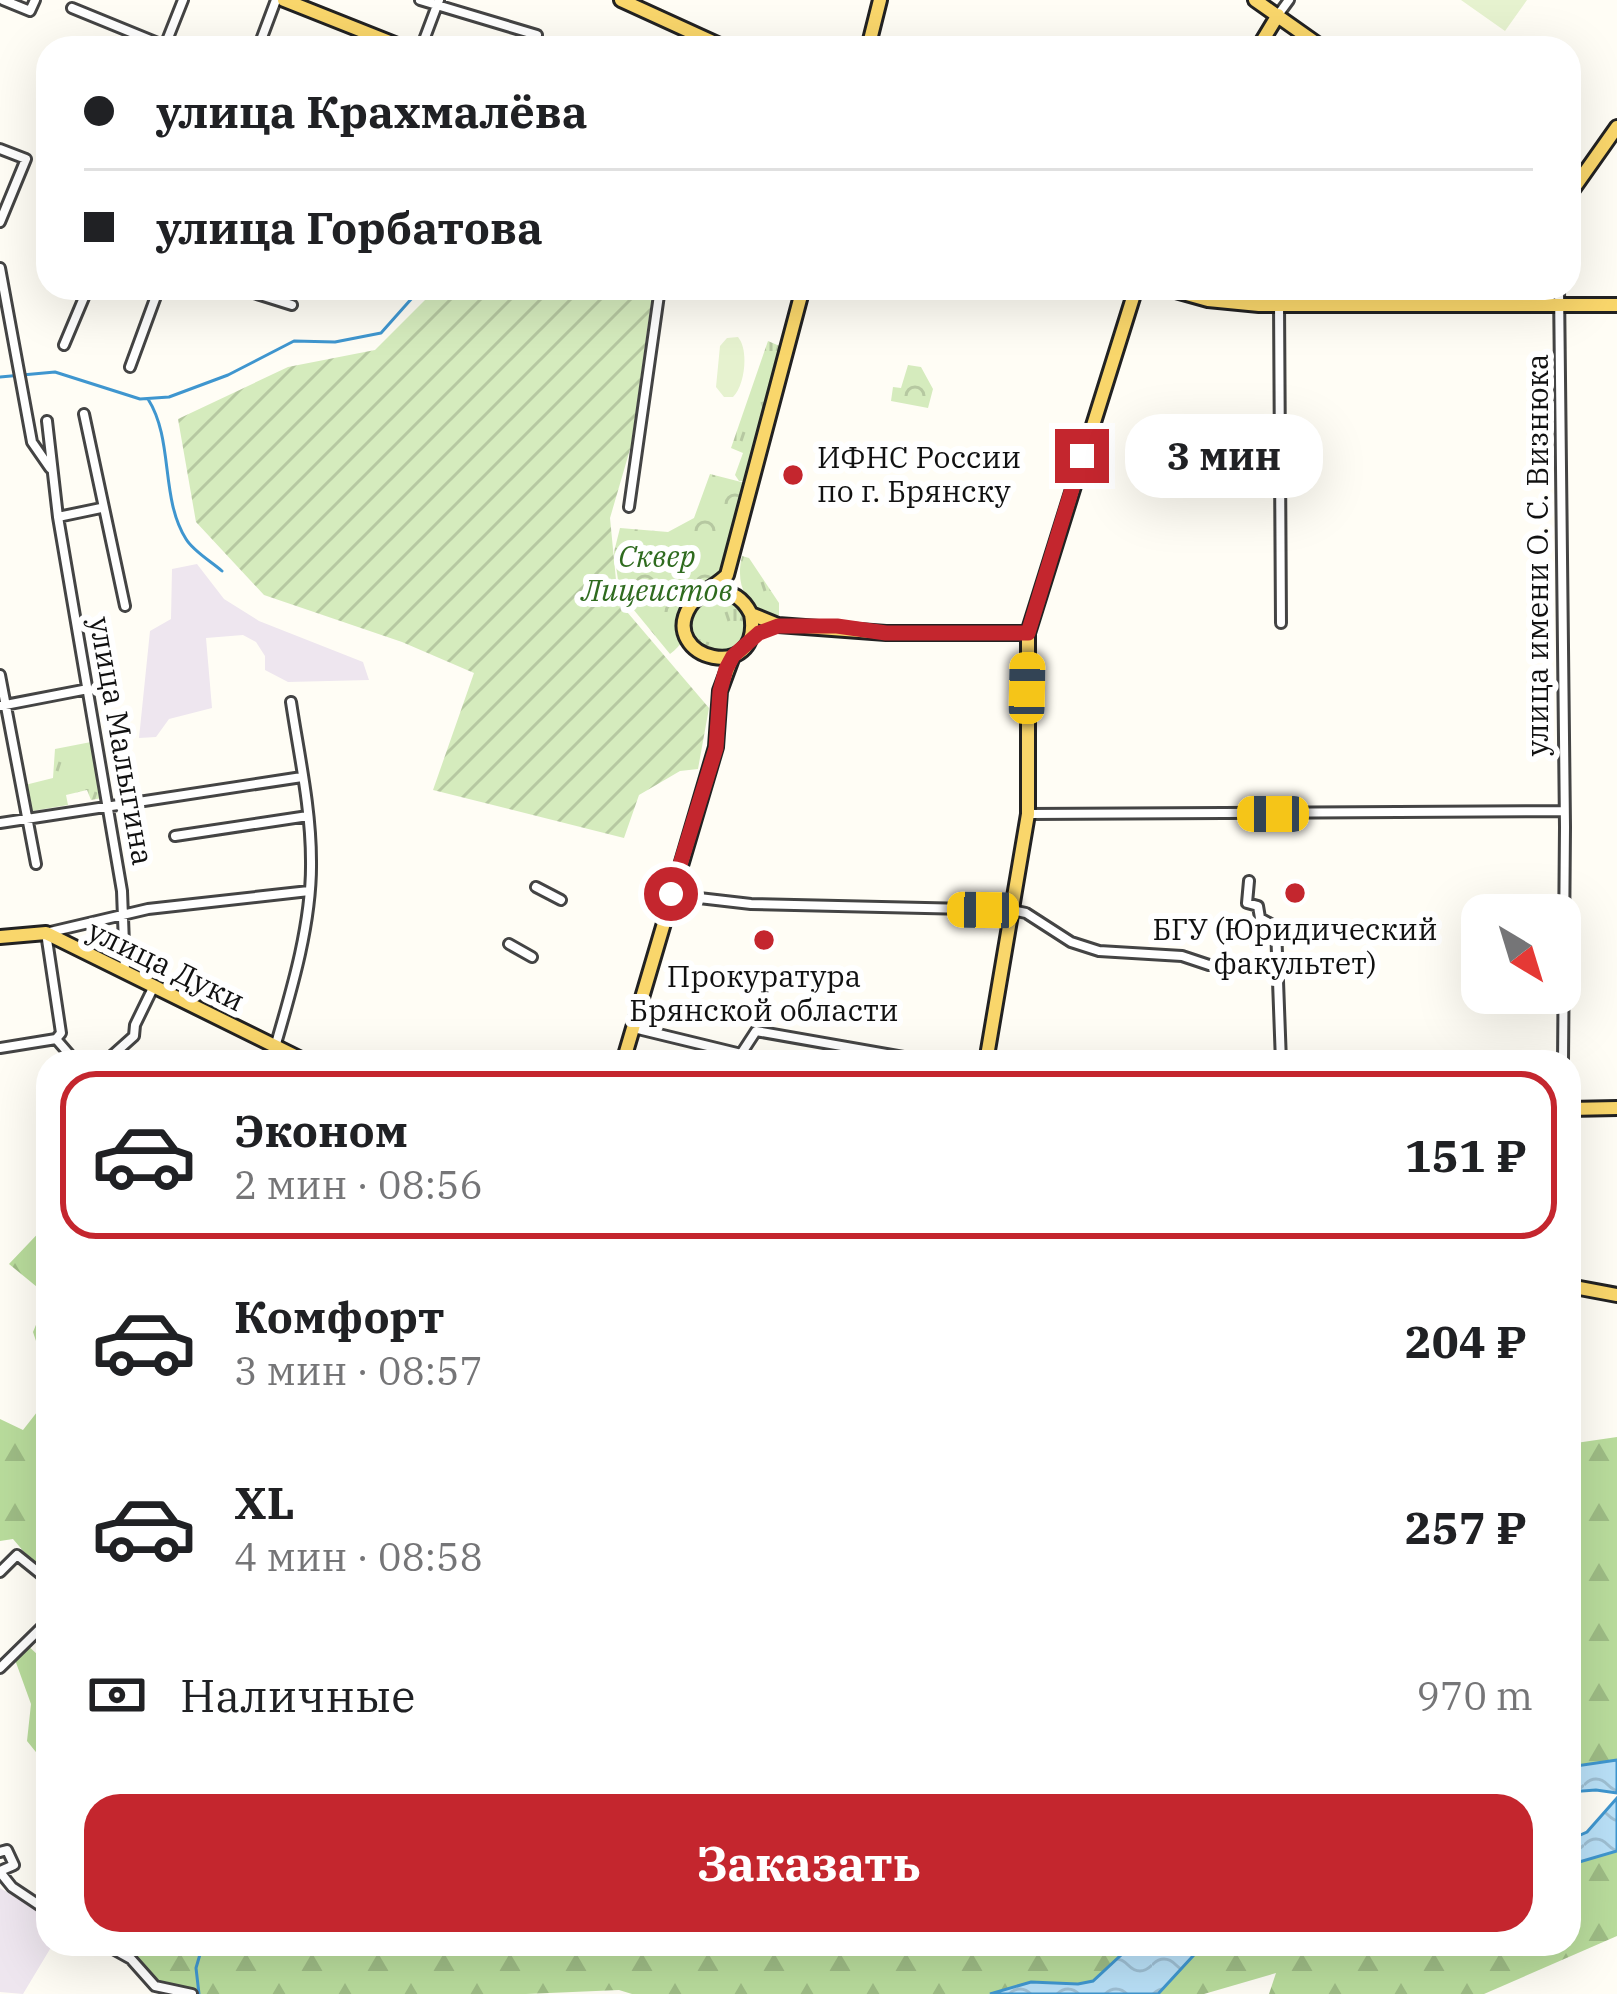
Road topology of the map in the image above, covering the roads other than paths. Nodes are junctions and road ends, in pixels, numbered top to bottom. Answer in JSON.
{"nodes":[{"id":1,"x":3,"y":0,"type":"edge"},
{"id":2,"x":35,"y":0,"type":"edge"},
{"id":3,"x":183,"y":0,"type":"edge"},
{"id":4,"x":280,"y":0,"type":"edge"},
{"id":5,"x":420,"y":0,"type":"edge"},
{"id":6,"x":621,"y":0,"type":"edge"},
{"id":7,"x":883,"y":0,"type":"edge"},
{"id":8,"x":1255,"y":0,"type":"edge"},
{"id":9,"x":1289,"y":0,"type":"edge"},
{"id":10,"x":438,"y":3,"type":"edge"},
{"id":11,"x":72,"y":8,"type":"dead end"},
{"id":12,"x":1278,"y":16,"type":"junction"},
{"id":13,"x":537,"y":35,"type":"dead end"},
{"id":14,"x":139,"y":36,"type":"edge"},
{"id":15,"x":169,"y":36,"type":"edge"},
{"id":16,"x":264,"y":36,"type":"edge"},
{"id":17,"x":374,"y":36,"type":"edge"},
{"id":18,"x":426,"y":36,"type":"edge"},
{"id":19,"x":700,"y":36,"type":"edge"},
{"id":20,"x":875,"y":36,"type":"edge"},
{"id":21,"x":1266,"y":36,"type":"edge"},
{"id":22,"x":1306,"y":36,"type":"edge"},
{"id":23,"x":1617,"y":127,"type":"edge"},
{"id":24,"x":0,"y":149,"type":"edge"},
{"id":25,"x":1581,"y":178,"type":"edge"},
{"id":26,"x":0,"y":222,"type":"edge"},
{"id":27,"x":0,"y":268,"type":"edge"},
{"id":28,"x":1581,"y":299,"type":"edge"},
{"id":29,"x":83,"y":300,"type":"edge"},
{"id":30,"x":155,"y":300,"type":"edge"},
{"id":31,"x":278,"y":300,"type":"edge"},
{"id":32,"x":658,"y":300,"type":"edge"},
{"id":33,"x":803,"y":300,"type":"edge"},
{"id":34,"x":803,"y":300,"type":"edge"},
{"id":35,"x":1132,"y":300,"type":"edge"},
{"id":36,"x":1212,"y":300,"type":"edge"},
{"id":37,"x":1250,"y":300,"type":"edge"},
{"id":38,"x":1420,"y":300,"type":"edge"},
{"id":39,"x":1560,"y":300,"type":"edge"},
{"id":40,"x":1617,"y":302,"type":"edge"},
{"id":41,"x":1279,"y":303,"type":"junction"},
{"id":42,"x":292,"y":305,"type":"dead end"},
{"id":43,"x":64,"y":345,"type":"dead end"},
{"id":44,"x":130,"y":367,"type":"dead end"},
{"id":45,"x":84,"y":414,"type":"dead end"},
{"id":46,"x":47,"y":421,"type":"dead end"},
{"id":47,"x":53,"y":472,"type":"junction"},
{"id":48,"x":629,"y":507,"type":"dead end"},
{"id":49,"x":101,"y":508,"type":"junction"},
{"id":50,"x":58,"y":517,"type":"junction"},
{"id":51,"x":731,"y":576,"type":"junction"},
{"id":52,"x":708,"y":592,"type":"junction"},
{"id":53,"x":739,"y":597,"type":"junction"},
{"id":54,"x":125,"y":605,"type":"dead end"},
{"id":55,"x":751,"y":614,"type":"junction"},
{"id":56,"x":1281,"y":623,"type":"dead end"},
{"id":57,"x":778,"y":626,"type":"junction"},
{"id":58,"x":1028,"y":633,"type":"junction"},
{"id":59,"x":749,"y":640,"type":"junction"},
{"id":60,"x":704,"y":656,"type":"junction"},
{"id":61,"x":733,"y":656,"type":"junction"},
{"id":62,"x":0,"y":675,"type":"edge"},
{"id":63,"x":88,"y":689,"type":"junction"},
{"id":64,"x":720,"y":691,"type":"junction"},
{"id":65,"x":291,"y":702,"type":"dead end"},
{"id":66,"x":3,"y":706,"type":"edge"},
{"id":67,"x":302,"y":777,"type":"junction"},
{"id":68,"x":110,"y":806,"type":"junction"},
{"id":69,"x":1563,"y":811,"type":"junction"},
{"id":70,"x":1028,"y":814,"type":"junction"},
{"id":71,"x":308,"y":816,"type":"junction"},
{"id":72,"x":27,"y":819,"type":"junction"},
{"id":73,"x":0,"y":823,"type":"edge"},
{"id":74,"x":175,"y":836,"type":"dead end"},
{"id":75,"x":36,"y":864,"type":"dead end"},
{"id":76,"x":1249,"y":881,"type":"dead end"},
{"id":77,"x":536,"y":886,"type":"dead end"},
{"id":78,"x":309,"y":891,"type":"junction"},
{"id":79,"x":671,"y":894,"type":"junction"},
{"id":80,"x":561,"y":900,"type":"dead end"},
{"id":81,"x":1012,"y":910,"type":"junction"},
{"id":82,"x":124,"y":916,"type":"junction"},
{"id":83,"x":46,"y":933,"type":"junction"},
{"id":84,"x":0,"y":937,"type":"edge"},
{"id":85,"x":509,"y":944,"type":"dead end"},
{"id":86,"x":532,"y":957,"type":"dead end"},
{"id":87,"x":1278,"y":964,"type":"junction"},
{"id":88,"x":124,"y":974,"type":"junction"},
{"id":89,"x":153,"y":988,"type":"junction"},
{"id":90,"x":632,"y":1027,"type":"junction"},
{"id":91,"x":58,"y":1036,"type":"junction"},
{"id":92,"x":275,"y":1047,"type":"junction"},
{"id":93,"x":0,"y":1048,"type":"edge"},
{"id":94,"x":68,"y":1050,"type":"edge"},
{"id":95,"x":118,"y":1050,"type":"edge"},
{"id":96,"x":281,"y":1050,"type":"edge"},
{"id":97,"x":626,"y":1050,"type":"edge"},
{"id":98,"x":725,"y":1050,"type":"edge"},
{"id":99,"x":744,"y":1050,"type":"edge"},
{"id":100,"x":864,"y":1050,"type":"edge"},
{"id":101,"x":988,"y":1050,"type":"edge"},
{"id":102,"x":1281,"y":1050,"type":"edge"},
{"id":103,"x":1563,"y":1050,"type":"edge"},
{"id":104,"x":1581,"y":1110,"type":"edge"},
{"id":105,"x":1617,"y":1112,"type":"edge"},
{"id":106,"x":1581,"y":1288,"type":"edge"},
{"id":107,"x":1617,"y":1295,"type":"edge"},
{"id":108,"x":36,"y":1571,"type":"edge"},
{"id":109,"x":0,"y":1572,"type":"edge"},
{"id":110,"x":36,"y":1634,"type":"edge"},
{"id":111,"x":0,"y":1668,"type":"edge"},
{"id":112,"x":2,"y":1848,"type":"edge"},
{"id":113,"x":0,"y":1871,"type":"edge"},
{"id":114,"x":36,"y":1903,"type":"edge"},
{"id":115,"x":126,"y":1956,"type":"edge"},
{"id":116,"x":192,"y":1994,"type":"edge"}],
"edges":[{"from":1,"to":2,"type":"street"},
{"from":3,"to":15,"type":"street"},
{"from":4,"to":16,"type":"street"},
{"from":4,"to":17,"type":"main road"},
{"from":5,"to":10,"type":"street"},
{"from":6,"to":19,"type":"main road"},
{"from":7,"to":20,"type":"main road"},
{"from":8,"to":12,"type":"main road"},
{"from":9,"to":12,"type":"street"},
{"from":10,"to":13,"type":"street"},
{"from":10,"to":18,"type":"street"},
{"from":11,"to":14,"type":"street"},
{"from":12,"to":21,"type":"main road"},
{"from":12,"to":22,"type":"main road"},
{"from":23,"to":25,"type":"main road"},
{"from":24,"to":26,"type":"street"},
{"from":27,"to":47,"type":"street","name":"улица Малыгина"},
{"from":28,"to":40,"type":"main road"},
{"from":29,"to":43,"type":"street"},
{"from":30,"to":44,"type":"street"},
{"from":31,"to":42,"type":"street"},
{"from":32,"to":48,"type":"street"},
{"from":33,"to":51,"type":"main road"},
{"from":34,"to":51,"type":"main road"},
{"from":35,"to":58,"type":"main road"},
{"from":36,"to":41,"type":"main road"},
{"from":37,"to":41,"type":"main road"},
{"from":38,"to":41,"type":"main road"},
{"from":39,"to":69,"type":"street","name":"улица имени О. С. Визнюка"},
{"from":41,"to":56,"type":"street"},
{"from":45,"to":49,"type":"street","name":"улица Малыгина"},
{"from":46,"to":47,"type":"street","name":"улица Малыгина"},
{"from":47,"to":50,"type":"street","name":"улица Малыгина"},
{"from":49,"to":50,"type":"street"},
{"from":49,"to":54,"type":"street","name":"улица Малыгина"},
{"from":50,"to":63,"type":"street","name":"улица Малыгина"},
{"from":51,"to":52,"type":"main road"},
{"from":51,"to":53,"type":"main road"},
{"from":52,"to":53,"type":"main road"},
{"from":52,"to":60,"type":"main road"},
{"from":53,"to":55,"type":"main road"},
{"from":55,"to":57,"type":"main road"},
{"from":55,"to":59,"type":"main road"},
{"from":57,"to":58,"type":"main road"},
{"from":57,"to":59,"type":"main road"},
{"from":58,"to":70,"type":"main road"},
{"from":59,"to":61,"type":"main road"},
{"from":60,"to":61,"type":"main road"},
{"from":60,"to":64,"type":"main road"},
{"from":61,"to":64,"type":"main road"},
{"from":62,"to":66,"type":"street"},
{"from":63,"to":66,"type":"street"},
{"from":63,"to":68,"type":"street","name":"улица Малыгина"},
{"from":64,"to":79,"type":"main road"},
{"from":65,"to":67,"type":"street"},
{"from":66,"to":72,"type":"street"},
{"from":67,"to":68,"type":"street"},
{"from":67,"to":71,"type":"street"},
{"from":68,"to":72,"type":"street"},
{"from":68,"to":82,"type":"street","name":"улица Малыгина"},
{"from":69,"to":70,"type":"street"},
{"from":69,"to":103,"type":"street","name":"улица имени О. С. Визнюка"},
{"from":70,"to":81,"type":"main road"},
{"from":71,"to":74,"type":"street"},
{"from":71,"to":78,"type":"street"},
{"from":72,"to":73,"type":"street"},
{"from":72,"to":75,"type":"street"},
{"from":76,"to":87,"type":"street"},
{"from":77,"to":80,"type":"street"},
{"from":78,"to":82,"type":"street"},
{"from":78,"to":92,"type":"street"},
{"from":79,"to":81,"type":"street"},
{"from":79,"to":90,"type":"main road"},
{"from":81,"to":87,"type":"street"},
{"from":81,"to":101,"type":"main road"},
{"from":82,"to":83,"type":"street"},
{"from":82,"to":88,"type":"street","name":"улица Малыгина"},
{"from":83,"to":84,"type":"main road","name":"улица Дуки"},
{"from":83,"to":88,"type":"main road","name":"улица Дуки"},
{"from":83,"to":91,"type":"street"},
{"from":85,"to":86,"type":"street"},
{"from":87,"to":102,"type":"street"},
{"from":88,"to":89,"type":"main road","name":"улица Дуки"},
{"from":89,"to":92,"type":"main road","name":"улица Дуки"},
{"from":89,"to":95,"type":"street"},
{"from":90,"to":97,"type":"main road"},
{"from":90,"to":98,"type":"street"},
{"from":91,"to":93,"type":"street"},
{"from":91,"to":94,"type":"street"},
{"from":92,"to":96,"type":"main road","name":"улица Дуки"},
{"from":99,"to":100,"type":"street"},
{"from":104,"to":105,"type":"main road"},
{"from":106,"to":107,"type":"main road"},
{"from":108,"to":109,"type":"street"},
{"from":110,"to":111,"type":"street"},
{"from":112,"to":113,"type":"street"},
{"from":113,"to":114,"type":"street"},
{"from":115,"to":116,"type":"street"}]}
